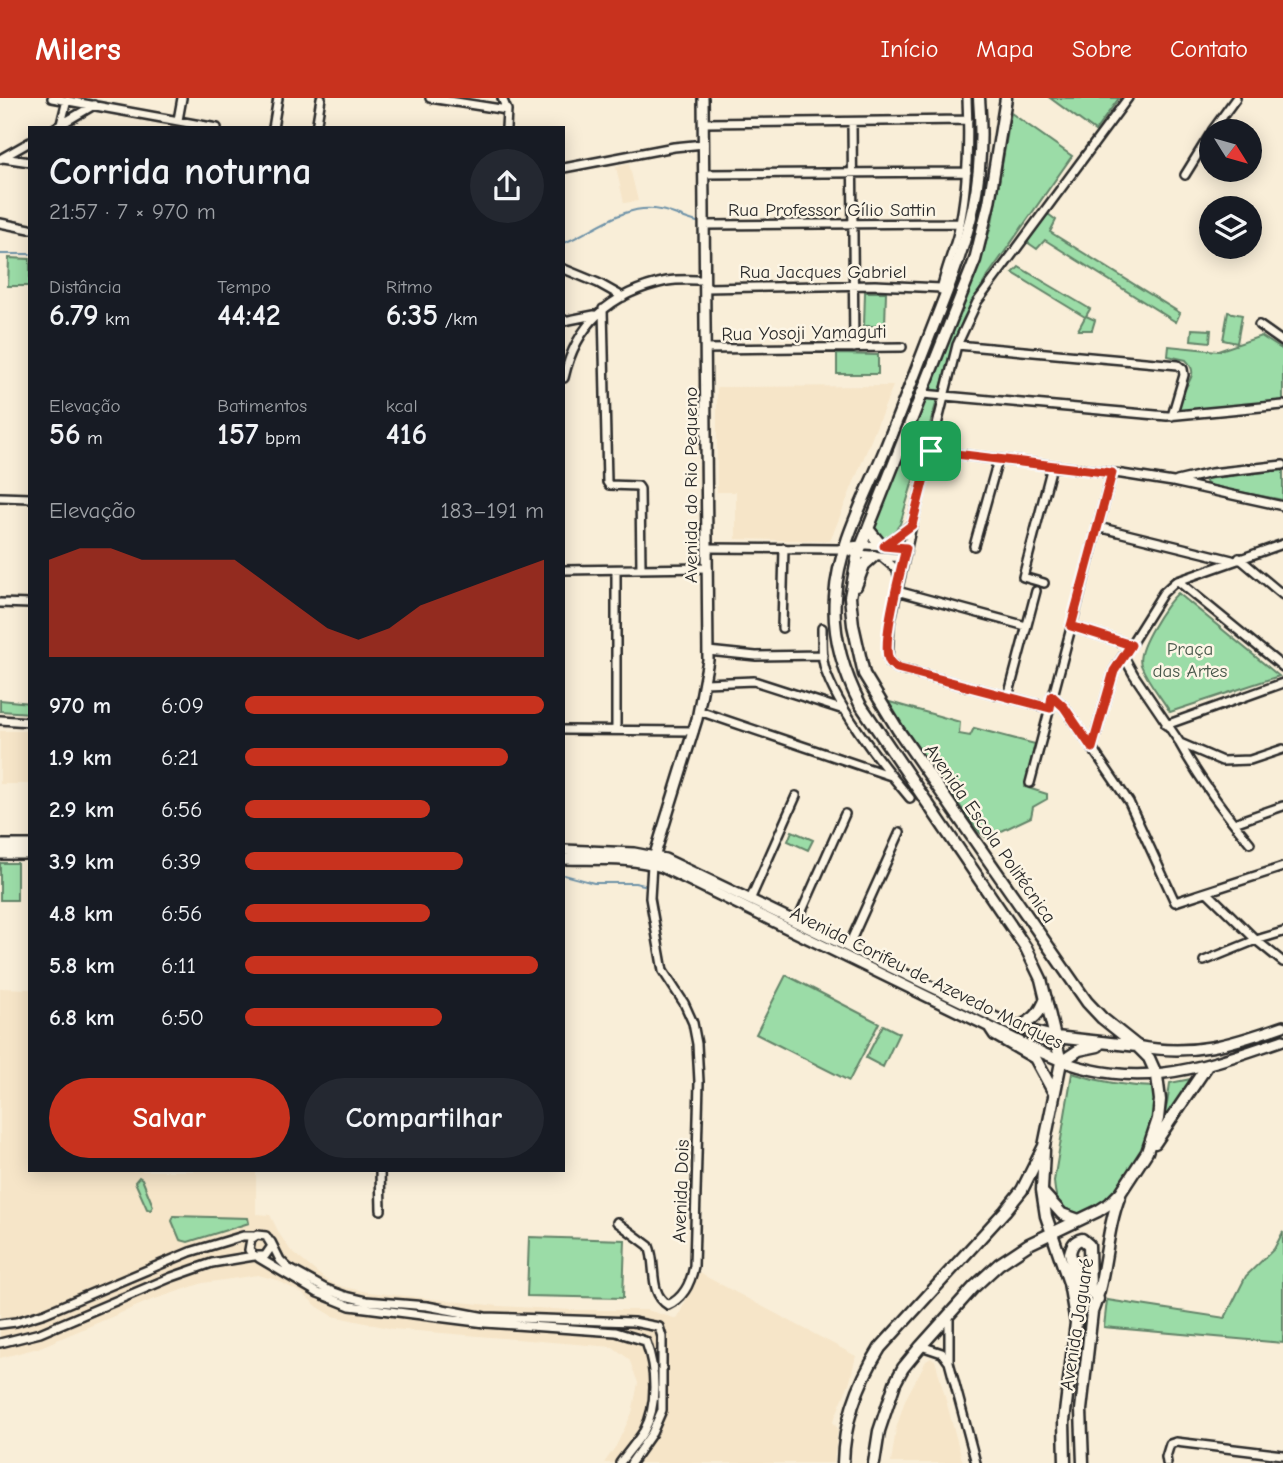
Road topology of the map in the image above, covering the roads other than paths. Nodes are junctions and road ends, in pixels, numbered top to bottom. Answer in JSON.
{"nodes":[{"id":1,"x":52,"y":98,"type":"edge"},
{"id":2,"x":119,"y":98,"type":"edge"},
{"id":3,"x":182,"y":98,"type":"edge"},
{"id":4,"x":278,"y":98,"type":"edge"},
{"id":5,"x":321,"y":98,"type":"edge"},
{"id":6,"x":430,"y":98,"type":"edge"},
{"id":7,"x":502,"y":98,"type":"edge"},
{"id":8,"x":703,"y":98,"type":"edge"},
{"id":9,"x":968,"y":98,"type":"edge"},
{"id":10,"x":979,"y":98,"type":"edge"},
{"id":11,"x":1006,"y":98,"type":"edge"},
{"id":12,"x":1128,"y":98,"type":"edge"},
{"id":13,"x":1236,"y":98,"type":"edge"},
{"id":14,"x":67,"y":100,"type":"junction"},
{"id":15,"x":94,"y":105,"type":"junction"},
{"id":16,"x":117,"y":109,"type":"junction"},
{"id":17,"x":507,"y":110,"type":"junction"},
{"id":18,"x":1221,"y":119,"type":"edge"},
{"id":19,"x":178,"y":120,"type":"junction"},
{"id":20,"x":968,"y":120,"type":"junction"},
{"id":21,"x":852,"y":122,"type":"junction"},
{"id":22,"x":704,"y":123,"type":"junction"},
{"id":23,"x":58,"y":126,"type":"edge"},
{"id":24,"x":207,"y":126,"type":"edge"},
{"id":25,"x":273,"y":126,"type":"edge"},
{"id":26,"x":316,"y":126,"type":"edge"},
{"id":27,"x":506,"y":126,"type":"edge"},
{"id":28,"x":28,"y":143,"type":"edge"},
{"id":29,"x":704,"y":144,"type":"junction"},
{"id":30,"x":1199,"y":152,"type":"edge"},
{"id":31,"x":1,"y":158,"type":"edge"},
{"id":32,"x":28,"y":162,"type":"edge"},
{"id":33,"x":565,"y":168,"type":"edge"},
{"id":34,"x":967,"y":172,"type":"junction"},
{"id":35,"x":853,"y":173,"type":"junction"},
{"id":36,"x":704,"y":174,"type":"junction"},
{"id":37,"x":1185,"y":174,"type":"dead end"},
{"id":38,"x":0,"y":223,"type":"edge"},
{"id":39,"x":960,"y":223,"type":"junction"},
{"id":40,"x":853,"y":224,"type":"junction"},
{"id":41,"x":705,"y":225,"type":"junction"},
{"id":42,"x":28,"y":229,"type":"edge"},
{"id":43,"x":565,"y":269,"type":"edge"},
{"id":44,"x":705,"y":284,"type":"junction"},
{"id":45,"x":854,"y":285,"type":"junction"},
{"id":46,"x":941,"y":288,"type":"junction"},
{"id":47,"x":623,"y":298,"type":"junction"},
{"id":48,"x":603,"y":309,"type":"junction"},
{"id":49,"x":940,"y":310,"type":"junction"},
{"id":50,"x":595,"y":315,"type":"junction"},
{"id":51,"x":565,"y":321,"type":"edge"},
{"id":52,"x":1259,"y":325,"type":"dead end"},
{"id":53,"x":1283,"y":342,"type":"edge"},
{"id":54,"x":957,"y":345,"type":"junction"},
{"id":55,"x":902,"y":347,"type":"dead end"},
{"id":56,"x":854,"y":348,"type":"junction"},
{"id":57,"x":706,"y":349,"type":"junction"},
{"id":58,"x":917,"y":371,"type":"junction"},
{"id":59,"x":565,"y":374,"type":"edge"},
{"id":60,"x":923,"y":394,"type":"junction"},
{"id":61,"x":945,"y":397,"type":"junction"},
{"id":62,"x":1283,"y":405,"type":"edge"},
{"id":63,"x":1172,"y":416,"type":"junction"},
{"id":64,"x":931,"y":451,"type":"junction"},
{"id":65,"x":998,"y":460,"type":"junction"},
{"id":66,"x":1283,"y":465,"type":"edge"},
{"id":67,"x":1052,"y":466,"type":"junction"},
{"id":68,"x":1112,"y":473,"type":"junction"},
{"id":69,"x":1173,"y":482,"type":"junction"},
{"id":70,"x":0,"y":497,"type":"edge"},
{"id":71,"x":28,"y":498,"type":"edge"},
{"id":72,"x":1283,"y":506,"type":"edge"},
{"id":73,"x":912,"y":525,"type":"junction"},
{"id":74,"x":1098,"y":527,"type":"junction"},
{"id":75,"x":868,"y":529,"type":"junction"},
{"id":76,"x":1283,"y":544,"type":"edge"},
{"id":77,"x":883,"y":546,"type":"junction"},
{"id":78,"x":974,"y":546,"type":"dead end"},
{"id":79,"x":707,"y":548,"type":"junction"},
{"id":80,"x":784,"y":548,"type":"junction"},
{"id":81,"x":845,"y":548,"type":"junction"},
{"id":82,"x":906,"y":548,"type":"junction"},
{"id":83,"x":859,"y":550,"type":"junction"},
{"id":84,"x":878,"y":557,"type":"junction"},
{"id":85,"x":904,"y":558,"type":"junction"},
{"id":86,"x":1236,"y":559,"type":"junction"},
{"id":87,"x":708,"y":568,"type":"junction"},
{"id":88,"x":641,"y":569,"type":"junction"},
{"id":89,"x":565,"y":570,"type":"edge"},
{"id":90,"x":616,"y":570,"type":"junction"},
{"id":91,"x":900,"y":578,"type":"junction"},
{"id":92,"x":1178,"y":581,"type":"junction"},
{"id":93,"x":1044,"y":583,"type":"dead end"},
{"id":94,"x":897,"y":591,"type":"junction"},
{"id":95,"x":1037,"y":591,"type":"dead end"},
{"id":96,"x":1283,"y":595,"type":"edge"},
{"id":97,"x":0,"y":603,"type":"edge"},
{"id":98,"x":851,"y":603,"type":"junction"},
{"id":99,"x":28,"y":604,"type":"edge"},
{"id":100,"x":1026,"y":626,"type":"junction"},
{"id":101,"x":1071,"y":626,"type":"junction"},
{"id":102,"x":782,"y":628,"type":"dead end"},
{"id":103,"x":822,"y":628,"type":"dead end"},
{"id":104,"x":1131,"y":645,"type":"junction"},
{"id":105,"x":708,"y":650,"type":"junction"},
{"id":106,"x":823,"y":654,"type":"junction"},
{"id":107,"x":1124,"y":657,"type":"junction"},
{"id":108,"x":1283,"y":667,"type":"edge"},
{"id":109,"x":705,"y":683,"type":"junction"},
{"id":110,"x":1283,"y":683,"type":"edge"},
{"id":111,"x":1052,"y":696,"type":"junction"},
{"id":112,"x":1008,"y":697,"type":"junction"},
{"id":113,"x":1050,"y":708,"type":"junction"},
{"id":114,"x":844,"y":710,"type":"junction"},
{"id":115,"x":699,"y":711,"type":"junction"},
{"id":116,"x":0,"y":720,"type":"edge"},
{"id":117,"x":28,"y":722,"type":"edge"},
{"id":118,"x":1166,"y":724,"type":"junction"},
{"id":119,"x":565,"y":730,"type":"edge"},
{"id":120,"x":616,"y":730,"type":"junction"},
{"id":121,"x":694,"y":731,"type":"junction"},
{"id":122,"x":1180,"y":743,"type":"junction"},
{"id":123,"x":1092,"y":748,"type":"junction"},
{"id":124,"x":1283,"y":749,"type":"edge"},
{"id":125,"x":891,"y":776,"type":"junction"},
{"id":126,"x":1030,"y":783,"type":"dead end"},
{"id":127,"x":796,"y":796,"type":"dead end"},
{"id":128,"x":909,"y":798,"type":"dead end"},
{"id":129,"x":1283,"y":806,"type":"edge"},
{"id":130,"x":845,"y":814,"type":"dead end"},
{"id":131,"x":1234,"y":823,"type":"junction"},
{"id":132,"x":900,"y":832,"type":"dead end"},
{"id":133,"x":1250,"y":843,"type":"dead end"},
{"id":134,"x":0,"y":845,"type":"edge"},
{"id":135,"x":28,"y":845,"type":"edge"},
{"id":136,"x":565,"y":850,"type":"edge"},
{"id":137,"x":0,"y":854,"type":"edge"},
{"id":138,"x":28,"y":854,"type":"edge"},
{"id":139,"x":565,"y":859,"type":"edge"},
{"id":140,"x":652,"y":860,"type":"junction"},
{"id":141,"x":1283,"y":867,"type":"edge"},
{"id":142,"x":1207,"y":892,"type":"junction"},
{"id":143,"x":750,"y":900,"type":"junction"},
{"id":144,"x":797,"y":922,"type":"junction"},
{"id":145,"x":1283,"y":932,"type":"edge"},
{"id":146,"x":1256,"y":940,"type":"junction"},
{"id":147,"x":849,"y":947,"type":"junction"},
{"id":148,"x":1204,"y":961,"type":"dead end"},
{"id":149,"x":1283,"y":962,"type":"edge"},
{"id":150,"x":1046,"y":997,"type":"junction"},
{"id":151,"x":1283,"y":1026,"type":"edge"},
{"id":152,"x":1017,"y":1027,"type":"junction"},
{"id":153,"x":991,"y":1029,"type":"junction"},
{"id":154,"x":1056,"y":1037,"type":"junction"},
{"id":155,"x":1283,"y":1040,"type":"edge"},
{"id":156,"x":1109,"y":1044,"type":"junction"},
{"id":157,"x":1138,"y":1046,"type":"junction"},
{"id":158,"x":1061,"y":1062,"type":"junction"},
{"id":159,"x":1207,"y":1066,"type":"junction"},
{"id":160,"x":1157,"y":1076,"type":"junction"},
{"id":161,"x":1055,"y":1093,"type":"junction"},
{"id":162,"x":1044,"y":1146,"type":"junction"},
{"id":163,"x":380,"y":1172,"type":"edge"},
{"id":164,"x":1042,"y":1190,"type":"junction"},
{"id":165,"x":1121,"y":1192,"type":"junction"},
{"id":166,"x":381,"y":1210,"type":"dead end"},
{"id":167,"x":1079,"y":1220,"type":"junction"},
{"id":168,"x":617,"y":1222,"type":"dead end"},
{"id":169,"x":1051,"y":1234,"type":"junction"},
{"id":170,"x":254,"y":1236,"type":"junction"},
{"id":171,"x":271,"y":1242,"type":"junction"},
{"id":172,"x":256,"y":1257,"type":"junction"},
{"id":173,"x":1098,"y":1298,"type":"junction"},
{"id":174,"x":949,"y":1314,"type":"junction"},
{"id":175,"x":1076,"y":1323,"type":"junction"},
{"id":176,"x":0,"y":1324,"type":"edge"},
{"id":177,"x":652,"y":1325,"type":"junction"},
{"id":178,"x":662,"y":1337,"type":"junction"},
{"id":179,"x":646,"y":1342,"type":"junction"},
{"id":180,"x":0,"y":1343,"type":"edge"},
{"id":181,"x":921,"y":1346,"type":"junction"},
{"id":182,"x":949,"y":1362,"type":"junction"},
{"id":183,"x":1283,"y":1455,"type":"edge"},
{"id":184,"x":620,"y":1463,"type":"edge"},
{"id":185,"x":631,"y":1463,"type":"edge"},
{"id":186,"x":843,"y":1463,"type":"edge"},
{"id":187,"x":874,"y":1463,"type":"edge"},
{"id":188,"x":975,"y":1463,"type":"edge"},
{"id":189,"x":1065,"y":1463,"type":"edge"},
{"id":190,"x":1083,"y":1463,"type":"edge"},
{"id":191,"x":1167,"y":1463,"type":"edge"}],
"edges":[{"from":1,"to":14,"type":"street"},
{"from":2,"to":16,"type":"street"},
{"from":3,"to":19,"type":"street"},
{"from":4,"to":25,"type":"street"},
{"from":5,"to":26,"type":"street"},
{"from":6,"to":17,"type":"street"},
{"from":7,"to":17,"type":"street"},
{"from":8,"to":22,"type":"main road","name":"Avenida do Rio Pequeno"},
{"from":9,"to":20,"type":"street","name":"Avenida Escola Politécnica"},
{"from":10,"to":49,"type":"highway","name":"Avenida Escola Politécnica"},
{"from":11,"to":60,"type":"highway","name":"Avenida Escola Politécnica"},
{"from":12,"to":54,"type":"street"},
{"from":13,"to":18,"type":"street"},
{"from":14,"to":15,"type":"street"},
{"from":14,"to":23,"type":"street"},
{"from":15,"to":16,"type":"street"},
{"from":15,"to":23,"type":"street"},
{"from":16,"to":19,"type":"street"},
{"from":17,"to":27,"type":"street"},
{"from":19,"to":24,"type":"street"},
{"from":20,"to":21,"type":"street"},
{"from":20,"to":34,"type":"street","name":"Avenida Escola Politécnica"},
{"from":21,"to":22,"type":"street"},
{"from":21,"to":35,"type":"street"},
{"from":22,"to":29,"type":"main road","name":"Avenida do Rio Pequeno"},
{"from":28,"to":31,"type":"street"},
{"from":29,"to":33,"type":"street"},
{"from":29,"to":36,"type":"main road","name":"Avenida do Rio Pequeno"},
{"from":30,"to":37,"type":"street"},
{"from":31,"to":32,"type":"street"},
{"from":34,"to":35,"type":"street"},
{"from":34,"to":39,"type":"street","name":"Avenida Escola Politécnica"},
{"from":35,"to":36,"type":"street"},
{"from":35,"to":40,"type":"street"},
{"from":36,"to":41,"type":"main road","name":"Avenida do Rio Pequeno"},
{"from":38,"to":42,"type":"street"},
{"from":39,"to":40,"type":"street","name":"Rua Professor Gílio Sattin"},
{"from":39,"to":46,"type":"street","name":"Avenida Escola Politécnica"},
{"from":40,"to":41,"type":"street","name":"Rua Professor Gílio Sattin"},
{"from":40,"to":45,"type":"street"},
{"from":41,"to":44,"type":"main road","name":"Avenida do Rio Pequeno"},
{"from":43,"to":47,"type":"street"},
{"from":44,"to":45,"type":"street","name":"Rua Jacques Gabriel"},
{"from":44,"to":47,"type":"street","name":"Rua Jacques Gabriel"},
{"from":44,"to":57,"type":"main road","name":"Avenida do Rio Pequeno"},
{"from":45,"to":46,"type":"street","name":"Rua Jacques Gabriel"},
{"from":45,"to":56,"type":"street"},
{"from":46,"to":49,"type":"street","name":"Avenida Escola Politécnica"},
{"from":47,"to":48,"type":"street","name":"Rua Jacques Gabriel"},
{"from":48,"to":50,"type":"street","name":"Rua Jacques Gabriel"},
{"from":48,"to":88,"type":"street"},
{"from":49,"to":58,"type":"highway","name":"Avenida Escola Politécnica"},
{"from":50,"to":51,"type":"street"},
{"from":50,"to":59,"type":"street"},
{"from":52,"to":53,"type":"street"},
{"from":54,"to":61,"type":"street"},
{"from":54,"to":63,"type":"street"},
{"from":55,"to":56,"type":"street","name":"Rua Yosoji Yamaguti"},
{"from":56,"to":57,"type":"street","name":"Rua Yosoji Yamaguti"},
{"from":57,"to":79,"type":"main road","name":"Avenida do Rio Pequeno"},
{"from":58,"to":60,"type":"highway"},
{"from":58,"to":81,"type":"highway","name":"Avenida Escola Politécnica"},
{"from":60,"to":61,"type":"street"},
{"from":60,"to":75,"type":"highway","name":"Avenida Escola Politécnica"},
{"from":61,"to":63,"type":"street"},
{"from":61,"to":64,"type":"street"},
{"from":62,"to":63,"type":"street"},
{"from":64,"to":65,"type":"street"},
{"from":64,"to":73,"type":"street"},
{"from":65,"to":67,"type":"street"},
{"from":65,"to":78,"type":"street"},
{"from":66,"to":69,"type":"street"},
{"from":67,"to":68,"type":"street"},
{"from":67,"to":93,"type":"street"},
{"from":68,"to":69,"type":"street"},
{"from":68,"to":74,"type":"street"},
{"from":69,"to":72,"type":"street"},
{"from":70,"to":71,"type":"street"},
{"from":73,"to":77,"type":"street"},
{"from":73,"to":82,"type":"street"},
{"from":74,"to":86,"type":"street"},
{"from":74,"to":101,"type":"street"},
{"from":75,"to":77,"type":"highway"},
{"from":75,"to":83,"type":"highway","name":"Avenida Escola Politécnica"},
{"from":76,"to":86,"type":"street"},
{"from":77,"to":82,"type":"street"},
{"from":77,"to":83,"type":"street"},
{"from":79,"to":80,"type":"street"},
{"from":79,"to":87,"type":"main road","name":"Avenida do Rio Pequeno"},
{"from":80,"to":81,"type":"street"},
{"from":80,"to":102,"type":"street"},
{"from":81,"to":83,"type":"street"},
{"from":81,"to":150,"type":"highway","name":"Avenida Escola Politécnica"},
{"from":82,"to":85,"type":"street"},
{"from":83,"to":84,"type":"street"},
{"from":83,"to":98,"type":"highway","name":"Avenida Escola Politécnica"},
{"from":84,"to":85,"type":"street"},
{"from":84,"to":91,"type":"street"},
{"from":84,"to":98,"type":"highway"},
{"from":85,"to":91,"type":"street"},
{"from":86,"to":92,"type":"street"},
{"from":86,"to":96,"type":"street"},
{"from":87,"to":88,"type":"street"},
{"from":87,"to":105,"type":"main road","name":"Avenida do Rio Pequeno"},
{"from":88,"to":90,"type":"street"},
{"from":89,"to":90,"type":"street"},
{"from":90,"to":120,"type":"street"},
{"from":91,"to":94,"type":"street"},
{"from":92,"to":104,"type":"street"},
{"from":92,"to":108,"type":"street"},
{"from":94,"to":100,"type":"street"},
{"from":94,"to":112,"type":"street"},
{"from":95,"to":100,"type":"street"},
{"from":97,"to":99,"type":"street"},
{"from":98,"to":157,"type":"highway","name":"Avenida Escola Politécnica"},
{"from":100,"to":112,"type":"street"},
{"from":101,"to":104,"type":"street"},
{"from":101,"to":111,"type":"street"},
{"from":103,"to":106,"type":"street"},
{"from":104,"to":107,"type":"street"},
{"from":105,"to":106,"type":"street"},
{"from":105,"to":109,"type":"main road","name":"Avenida do Rio Pequeno"},
{"from":106,"to":114,"type":"street"},
{"from":107,"to":118,"type":"street"},
{"from":107,"to":123,"type":"street"},
{"from":109,"to":114,"type":"street"},
{"from":109,"to":115,"type":"main road","name":"Avenida do Rio Pequeno"},
{"from":110,"to":118,"type":"street"},
{"from":111,"to":113,"type":"street"},
{"from":111,"to":123,"type":"street"},
{"from":112,"to":113,"type":"street"},
{"from":113,"to":126,"type":"street"},
{"from":114,"to":125,"type":"street"},
{"from":115,"to":121,"type":"main road","name":"Avenida do Rio Pequeno"},
{"from":115,"to":125,"type":"street"},
{"from":116,"to":117,"type":"street"},
{"from":118,"to":122,"type":"street"},
{"from":119,"to":120,"type":"street"},
{"from":120,"to":121,"type":"street"},
{"from":121,"to":140,"type":"main road","name":"Avenida do Rio Pequeno"},
{"from":122,"to":124,"type":"street"},
{"from":122,"to":131,"type":"street"},
{"from":123,"to":142,"type":"street"},
{"from":125,"to":128,"type":"street"},
{"from":127,"to":143,"type":"street"},
{"from":129,"to":131,"type":"street"},
{"from":130,"to":144,"type":"street"},
{"from":131,"to":133,"type":"street"},
{"from":132,"to":147,"type":"street"},
{"from":134,"to":135,"type":"main road"},
{"from":136,"to":140,"type":"main road","name":"Avenida Corifeu de Azevedo Marques"},
{"from":137,"to":138,"type":"main road"},
{"from":139,"to":140,"type":"main road","name":"Avenida Corifeu de Azevedo Marques"},
{"from":140,"to":143,"type":"main road","name":"Avenida Corifeu de Azevedo Marques"},
{"from":140,"to":153,"type":"main road","name":"Avenida Corifeu de Azevedo Marques"},
{"from":140,"to":168,"type":"street","name":"Avenida Dois"},
{"from":141,"to":142,"type":"street"},
{"from":142,"to":146,"type":"street"},
{"from":143,"to":144,"type":"main road","name":"Avenida Corifeu de Azevedo Marques"},
{"from":144,"to":147,"type":"main road","name":"Avenida Corifeu de Azevedo Marques"},
{"from":145,"to":146,"type":"street"},
{"from":146,"to":148,"type":"street"},
{"from":146,"to":149,"type":"street"},
{"from":147,"to":152,"type":"main road","name":"Avenida Corifeu de Azevedo Marques"},
{"from":150,"to":152,"type":"highway"},
{"from":150,"to":154,"type":"highway","name":"Avenida Escola Politécnica"},
{"from":151,"to":157,"type":"main road","name":"Avenida Corifeu de Azevedo Marques"},
{"from":152,"to":154,"type":"main road","name":"Avenida Corifeu de Azevedo Marques"},
{"from":153,"to":158,"type":"main road","name":"Avenida Corifeu de Azevedo Marques"},
{"from":153,"to":161,"type":"highway"},
{"from":154,"to":156,"type":"highway","name":"Avenida Corifeu de Azevedo Marques"},
{"from":154,"to":158,"type":"highway","name":"Avenida Escola Politécnica"},
{"from":155,"to":159,"type":"main road","name":"Avenida Corifeu de Azevedo Marques"},
{"from":156,"to":157,"type":"highway","name":"Avenida Corifeu de Azevedo Marques"},
{"from":156,"to":158,"type":"highway"},
{"from":157,"to":160,"type":"highway","name":"Avenida Escola Politécnica"},
{"from":158,"to":160,"type":"main road","name":"Avenida Corifeu de Azevedo Marques"},
{"from":158,"to":161,"type":"highway","name":"Avenida Escola Politécnica"},
{"from":159,"to":160,"type":"main road","name":"Avenida Corifeu de Azevedo Marques"},
{"from":159,"to":165,"type":"highway"},
{"from":160,"to":165,"type":"highway"},
{"from":161,"to":162,"type":"highway","name":"Avenida Escola Politécnica"},
{"from":162,"to":164,"type":"highway","name":"Avenida Jaguaré"},
{"from":162,"to":186,"type":"highway","name":"Avenida Escola Politécnica"},
{"from":163,"to":166,"type":"street"},
{"from":164,"to":167,"type":"highway"},
{"from":164,"to":169,"type":"highway","name":"Avenida Jaguaré"},
{"from":165,"to":167,"type":"highway"},
{"from":165,"to":173,"type":"highway","name":"Avenida Jaguaré"},
{"from":167,"to":169,"type":"highway"},
{"from":169,"to":174,"type":"highway"},
{"from":169,"to":175,"type":"highway","name":"Avenida Jaguaré"},
{"from":170,"to":171,"type":"street"},
{"from":170,"to":172,"type":"street"},
{"from":170,"to":176,"type":"street"},
{"from":171,"to":172,"type":"street"},
{"from":171,"to":177,"type":"street"},
{"from":172,"to":179,"type":"street"},
{"from":172,"to":180,"type":"street"},
{"from":173,"to":175,"type":"highway"},
{"from":173,"to":190,"type":"highway","name":"Avenida Jaguaré"},
{"from":174,"to":181,"type":"highway"},
{"from":174,"to":182,"type":"street"},
{"from":175,"to":189,"type":"highway","name":"Avenida Jaguaré"},
{"from":177,"to":178,"type":"street"},
{"from":177,"to":179,"type":"street"},
{"from":178,"to":179,"type":"street"},
{"from":178,"to":185,"type":"street"},
{"from":179,"to":184,"type":"street"},
{"from":181,"to":182,"type":"street"},
{"from":181,"to":187,"type":"highway"},
{"from":182,"to":188,"type":"street"},
{"from":183,"to":191,"type":"street"}]}
